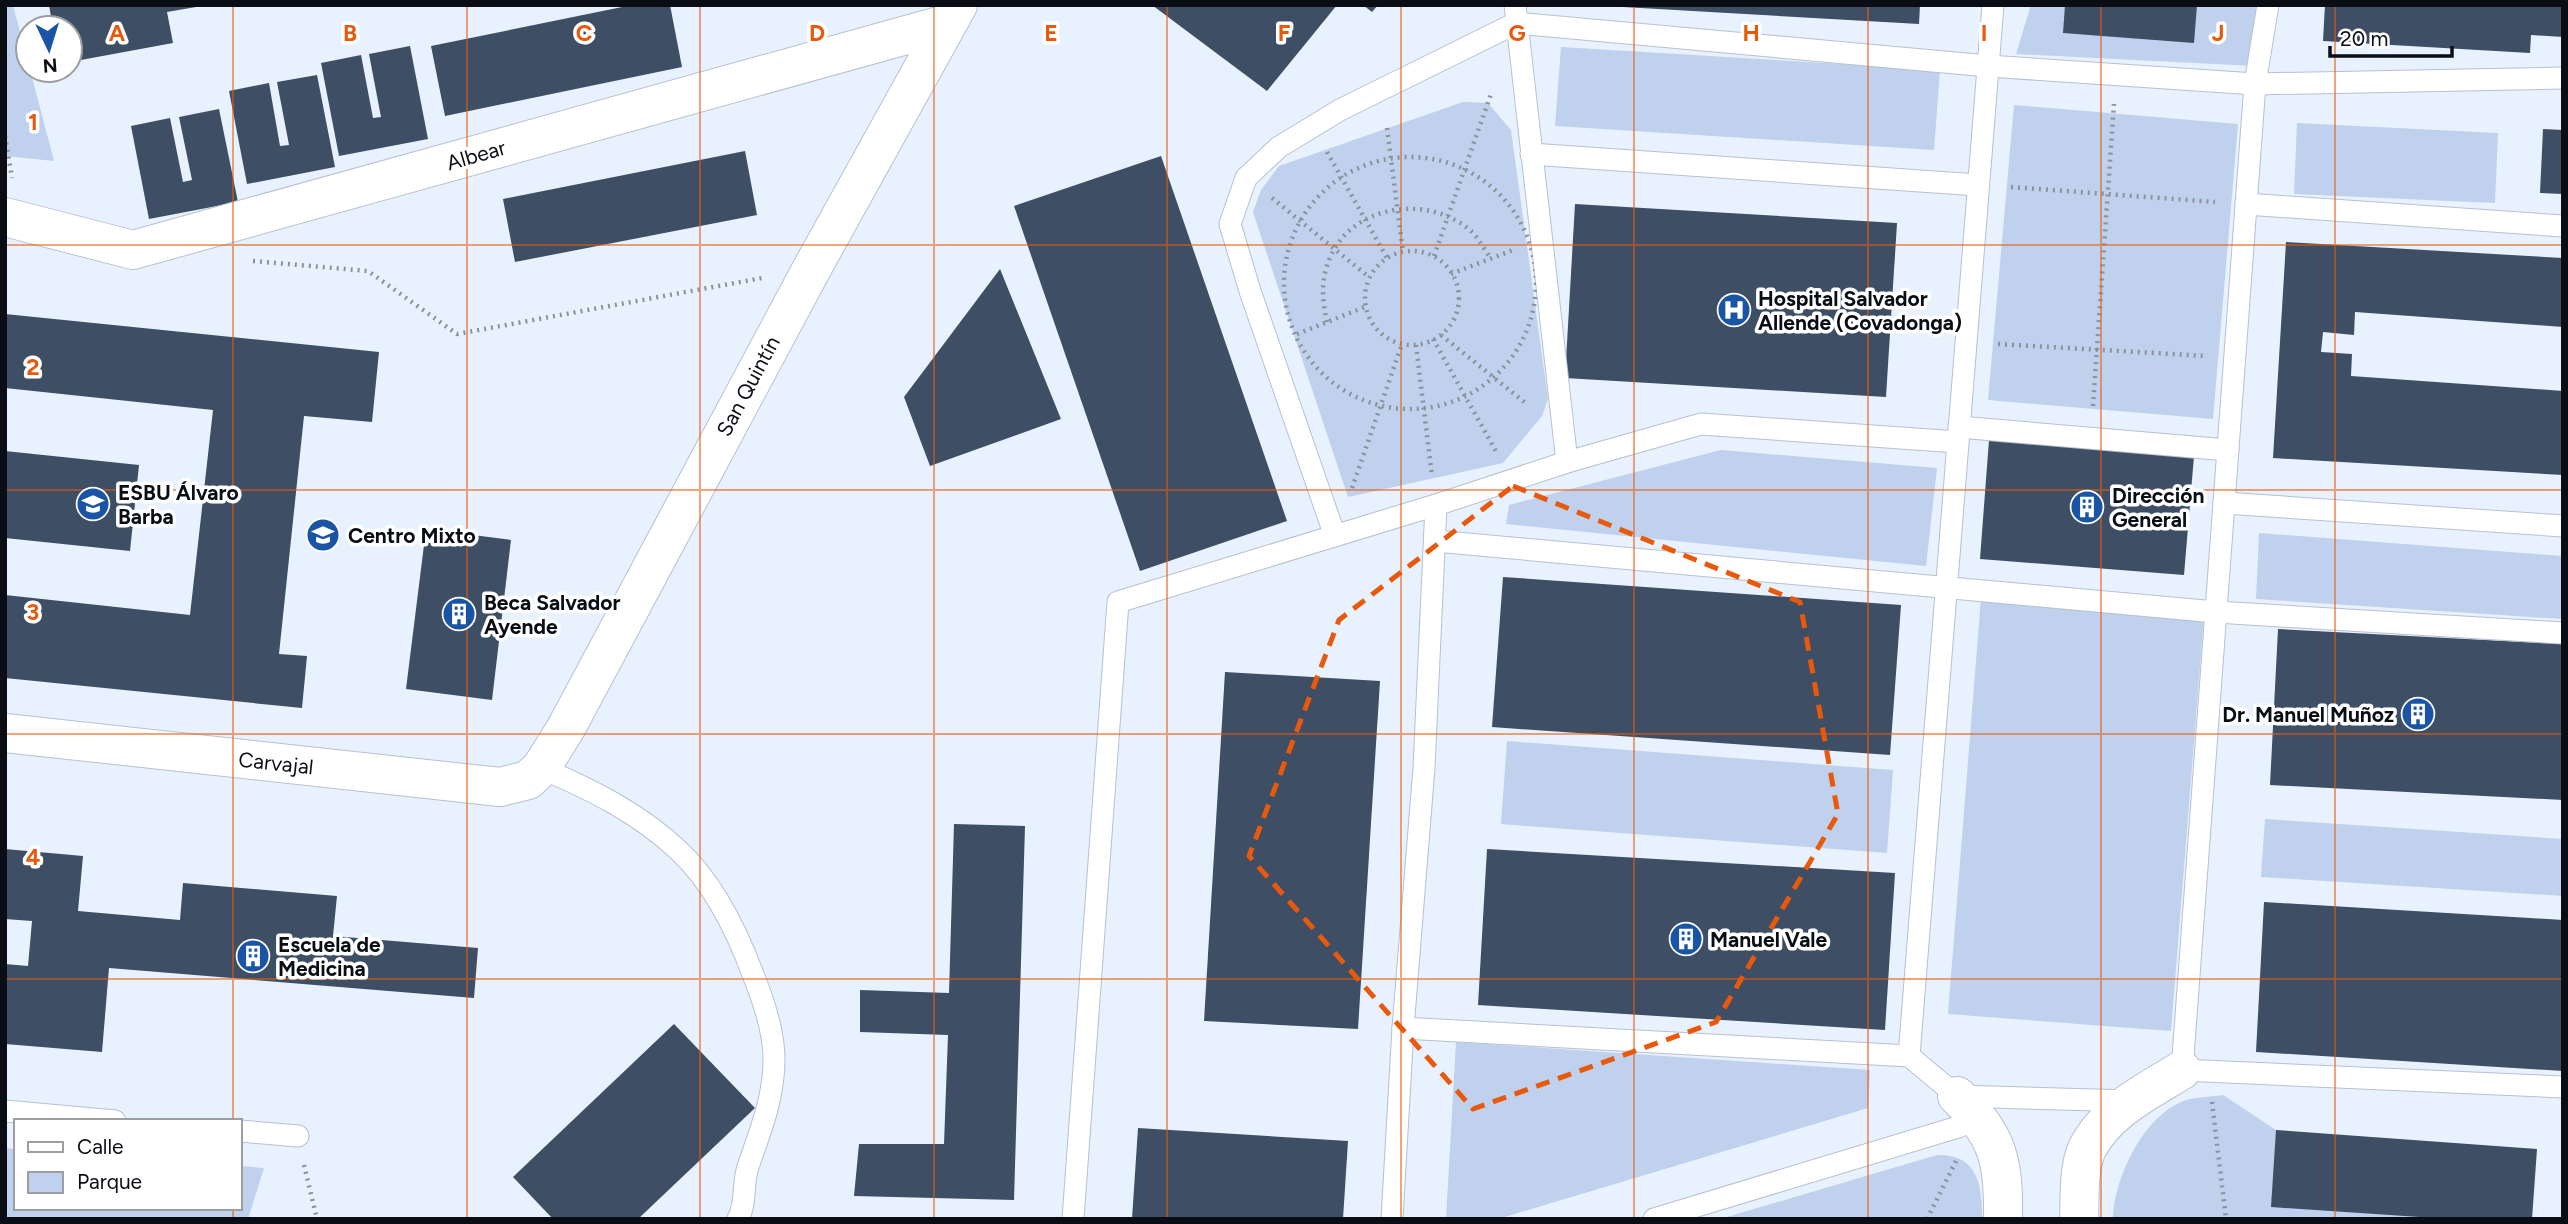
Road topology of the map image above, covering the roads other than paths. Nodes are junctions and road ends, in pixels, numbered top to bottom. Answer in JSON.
{"nodes":[{"id":1,"x":1993,"y":5,"type":"edge"},
{"id":2,"x":2268,"y":5,"type":"edge"},
{"id":3,"x":1515,"y":14,"type":"edge"},
{"id":4,"x":952,"y":15,"type":"edge"},
{"id":5,"x":1988,"y":66,"type":"junction"},
{"id":6,"x":2563,"y":78,"type":"edge"},
{"id":7,"x":2255,"y":84,"type":"junction"},
{"id":8,"x":1531,"y":154,"type":"junction"},
{"id":9,"x":1978,"y":185,"type":"junction"},
{"id":10,"x":2246,"y":204,"type":"junction"},
{"id":11,"x":5,"y":216,"type":"edge"},
{"id":12,"x":2563,"y":226,"type":"edge"},
{"id":13,"x":1958,"y":435,"type":"junction"},
{"id":14,"x":2228,"y":450,"type":"junction"},
{"id":15,"x":1567,"y":462,"type":"junction"},
{"id":16,"x":2224,"y":503,"type":"junction"},
{"id":17,"x":1436,"y":505,"type":"junction"},
{"id":18,"x":2563,"y":526,"type":"edge"},
{"id":19,"x":1335,"y":536,"type":"junction"},
{"id":20,"x":1435,"y":541,"type":"junction"},
{"id":21,"x":1946,"y":589,"type":"junction"},
{"id":22,"x":2216,"y":612,"type":"junction"},
{"id":23,"x":2563,"y":633,"type":"edge"},
{"id":24,"x":5,"y":733,"type":"edge"},
{"id":25,"x":541,"y":768,"type":"junction"},
{"id":26,"x":1403,"y":1028,"type":"junction"},
{"id":27,"x":1909,"y":1056,"type":"junction"},
{"id":28,"x":2195,"y":1071,"type":"junction"},
{"id":29,"x":2563,"y":1087,"type":"edge"},
{"id":30,"x":2132,"y":1101,"type":"junction"},
{"id":31,"x":1967,"y":1108,"type":"junction"},
{"id":32,"x":5,"y":1111,"type":"edge"},
{"id":33,"x":93,"y":1119,"type":"edge"},
{"id":34,"x":242,"y":1131,"type":"edge"},
{"id":35,"x":298,"y":1136,"type":"road end"},
{"id":36,"x":738,"y":1219,"type":"edge"},
{"id":37,"x":1073,"y":1219,"type":"edge"},
{"id":38,"x":1392,"y":1219,"type":"edge"},
{"id":39,"x":1654,"y":1219,"type":"edge"},
{"id":40,"x":2003,"y":1219,"type":"edge"},
{"id":41,"x":2079,"y":1219,"type":"edge"}],
"edges":[{"from":1,"to":5,"type":"lane"},
{"from":2,"to":7,"type":"lane"},
{"from":3,"to":5,"type":"lane"},
{"from":3,"to":8,"type":"lane"},
{"from":3,"to":19,"type":"lane"},
{"from":4,"to":11,"type":"street","name":"Albear"},
{"from":4,"to":25,"type":"street","name":"San Quintín"},
{"from":5,"to":7,"type":"lane"},
{"from":5,"to":9,"type":"lane"},
{"from":6,"to":7,"type":"lane"},
{"from":7,"to":10,"type":"lane"},
{"from":8,"to":9,"type":"lane"},
{"from":8,"to":15,"type":"lane"},
{"from":9,"to":13,"type":"lane"},
{"from":10,"to":12,"type":"lane"},
{"from":10,"to":14,"type":"lane"},
{"from":13,"to":14,"type":"lane"},
{"from":13,"to":15,"type":"lane"},
{"from":13,"to":21,"type":"lane"},
{"from":14,"to":16,"type":"lane"},
{"from":15,"to":17,"type":"lane"},
{"from":16,"to":18,"type":"lane"},
{"from":16,"to":22,"type":"lane"},
{"from":17,"to":19,"type":"lane"},
{"from":17,"to":20,"type":"lane"},
{"from":19,"to":37,"type":"lane"},
{"from":20,"to":21,"type":"lane"},
{"from":20,"to":26,"type":"lane"},
{"from":21,"to":22,"type":"lane"},
{"from":21,"to":27,"type":"lane"},
{"from":22,"to":23,"type":"lane"},
{"from":22,"to":28,"type":"lane"},
{"from":24,"to":25,"type":"street","name":"Carvajal"},
{"from":25,"to":36,"type":"lane"},
{"from":26,"to":27,"type":"lane"},
{"from":26,"to":38,"type":"lane"},
{"from":27,"to":31,"type":"lane"},
{"from":28,"to":29,"type":"lane"},
{"from":28,"to":30,"type":"street"},
{"from":30,"to":31,"type":"lane"},
{"from":30,"to":41,"type":"street"},
{"from":31,"to":39,"type":"lane"},
{"from":31,"to":40,"type":"street"},
{"from":32,"to":33,"type":"lane"},
{"from":34,"to":35,"type":"lane"}]}
